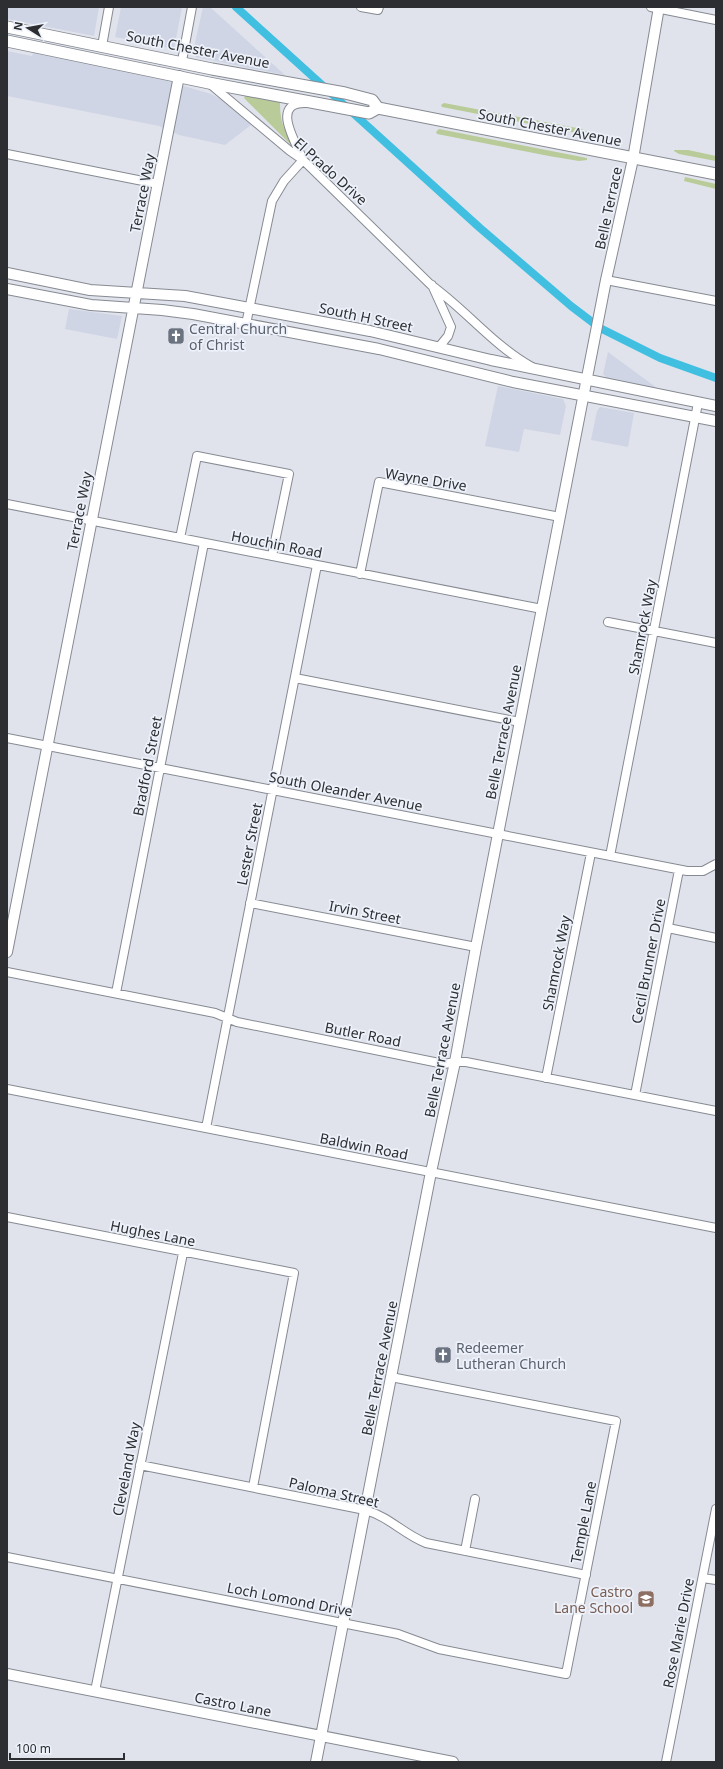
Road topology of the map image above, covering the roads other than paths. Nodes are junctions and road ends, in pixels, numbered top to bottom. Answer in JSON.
{"nodes":[{"id":1,"x":109,"y":7,"type":"edge"},
{"id":2,"x":192,"y":7,"type":"edge"},
{"id":3,"x":361,"y":7,"type":"edge"},
{"id":4,"x":656,"y":8,"type":"edge"},
{"id":5,"x":379,"y":9,"type":"edge"},
{"id":6,"x":716,"y":20,"type":"edge"},
{"id":7,"x":7,"y":27,"type":"edge"},
{"id":8,"x":7,"y":41,"type":"edge"},
{"id":9,"x":27,"y":45,"type":"junction"},
{"id":10,"x":102,"y":46,"type":"junction"},
{"id":11,"x":101,"y":60,"type":"junction"},
{"id":12,"x":182,"y":61,"type":"junction"},
{"id":13,"x":179,"y":76,"type":"junction"},
{"id":14,"x":267,"y":79,"type":"junction"},
{"id":15,"x":209,"y":83,"type":"junction"},
{"id":16,"x":318,"y":103,"type":"junction"},
{"id":17,"x":378,"y":108,"type":"junction"},
{"id":18,"x":7,"y":154,"type":"edge"},
{"id":19,"x":632,"y":159,"type":"junction"},
{"id":20,"x":303,"y":160,"type":"junction"},
{"id":21,"x":716,"y":174,"type":"edge"},
{"id":22,"x":158,"y":184,"type":"junction"},
{"id":23,"x":7,"y":273,"type":"edge"},
{"id":24,"x":606,"y":280,"type":"junction"},
{"id":25,"x":431,"y":285,"type":"junction"},
{"id":26,"x":7,"y":289,"type":"edge"},
{"id":27,"x":137,"y":293,"type":"junction"},
{"id":28,"x":716,"y":301,"type":"edge"},
{"id":29,"x":134,"y":308,"type":"junction"},
{"id":30,"x":249,"y":308,"type":"junction"},
{"id":31,"x":246,"y":324,"type":"junction"},
{"id":32,"x":594,"y":343,"type":"joint"},
{"id":33,"x":438,"y":347,"type":"junction"},
{"id":34,"x":538,"y":370,"type":"junction"},
{"id":35,"x":587,"y":381,"type":"junction"},
{"id":36,"x":584,"y":396,"type":"junction"},
{"id":37,"x":698,"y":403,"type":"junction"},
{"id":38,"x":716,"y":406,"type":"edge"},
{"id":39,"x":696,"y":417,"type":"junction"},
{"id":40,"x":716,"y":421,"type":"edge"},
{"id":41,"x":7,"y":504,"type":"edge"},
{"id":42,"x":560,"y":517,"type":"junction"},
{"id":43,"x":92,"y":521,"type":"junction"},
{"id":44,"x":180,"y":538,"type":"junction"},
{"id":45,"x":204,"y":543,"type":"junction"},
{"id":46,"x":272,"y":556,"type":"junction"},
{"id":47,"x":317,"y":565,"type":"junction"},
{"id":48,"x":360,"y":574,"type":"junction"},
{"id":49,"x":542,"y":609,"type":"junction"},
{"id":50,"x":608,"y":622,"type":"dead end"},
{"id":51,"x":654,"y":631,"type":"junction"},
{"id":52,"x":716,"y":643,"type":"edge"},
{"id":53,"x":294,"y":678,"type":"junction"},
{"id":54,"x":520,"y":722,"type":"junction"},
{"id":55,"x":7,"y":738,"type":"edge"},
{"id":56,"x":47,"y":746,"type":"junction"},
{"id":57,"x":160,"y":768,"type":"junction"},
{"id":58,"x":272,"y":790,"type":"junction"},
{"id":59,"x":498,"y":834,"type":"junction"},
{"id":60,"x":591,"y":853,"type":"junction"},
{"id":61,"x":610,"y":856,"type":"junction"},
{"id":62,"x":716,"y":864,"type":"edge"},
{"id":63,"x":679,"y":870,"type":"junction"},
{"id":64,"x":250,"y":903,"type":"junction"},
{"id":65,"x":668,"y":928,"type":"junction"},
{"id":66,"x":9,"y":934,"type":"edge"},
{"id":67,"x":716,"y":938,"type":"edge"},
{"id":68,"x":476,"y":947,"type":"junction"},
{"id":69,"x":7,"y":952,"type":"edge"},
{"id":70,"x":7,"y":972,"type":"edge"},
{"id":71,"x":116,"y":993,"type":"junction"},
{"id":72,"x":228,"y":1018,"type":"junction"},
{"id":73,"x":455,"y":1062,"type":"junction"},
{"id":74,"x":546,"y":1078,"type":"junction"},
{"id":75,"x":7,"y":1089,"type":"edge"},
{"id":76,"x":635,"y":1095,"type":"junction"},
{"id":77,"x":716,"y":1111,"type":"edge"},
{"id":78,"x":206,"y":1128,"type":"junction"},
{"id":79,"x":431,"y":1172,"type":"junction"},
{"id":80,"x":7,"y":1216,"type":"edge"},
{"id":81,"x":716,"y":1228,"type":"edge"},
{"id":82,"x":183,"y":1252,"type":"junction"},
{"id":83,"x":391,"y":1377,"type":"junction"},
{"id":84,"x":140,"y":1465,"type":"junction"},
{"id":85,"x":253,"y":1488,"type":"junction"},
{"id":86,"x":475,"y":1499,"type":"dead end"},
{"id":87,"x":716,"y":1509,"type":"edge"},
{"id":88,"x":365,"y":1510,"type":"junction"},
{"id":89,"x":465,"y":1550,"type":"junction"},
{"id":90,"x":7,"y":1556,"type":"edge"},
{"id":91,"x":586,"y":1574,"type":"junction"},
{"id":92,"x":118,"y":1578,"type":"junction"},
{"id":93,"x":702,"y":1578,"type":"junction"},
{"id":94,"x":716,"y":1580,"type":"edge"},
{"id":95,"x":343,"y":1623,"type":"junction"},
{"id":96,"x":7,"y":1674,"type":"edge"},
{"id":97,"x":566,"y":1674,"type":"joint"},
{"id":98,"x":95,"y":1691,"type":"junction"},
{"id":99,"x":321,"y":1736,"type":"junction"},
{"id":100,"x":316,"y":1762,"type":"edge"},
{"id":101,"x":453,"y":1762,"type":"edge"},
{"id":102,"x":666,"y":1762,"type":"edge"}],
"edges":[{"from":1,"to":10,"type":"street"},
{"from":2,"to":12,"type":"street"},
{"from":3,"to":5,"type":"street"},
{"from":4,"to":6,"type":"street"},
{"from":4,"to":19,"type":"street","name":"Belle Terrace"},
{"from":7,"to":10,"type":"main road","name":"South Chester Avenue"},
{"from":8,"to":9,"type":"main road","name":"South Chester Avenue"},
{"from":9,"to":10,"type":"main road"},
{"from":9,"to":11,"type":"main road","name":"South Chester Avenue"},
{"from":10,"to":12,"type":"main road","name":"South Chester Avenue"},
{"from":11,"to":12,"type":"main road"},
{"from":11,"to":13,"type":"main road","name":"South Chester Avenue"},
{"from":12,"to":14,"type":"main road","name":"South Chester Avenue"},
{"from":13,"to":14,"type":"main road"},
{"from":13,"to":15,"type":"main road","name":"South Chester Avenue"},
{"from":13,"to":22,"type":"street","name":"Terrace Way"},
{"from":14,"to":17,"type":"main road","name":"South Chester Avenue"},
{"from":15,"to":16,"type":"main road","name":"South Chester Avenue"},
{"from":15,"to":20,"type":"street","name":"El Prado Drive"},
{"from":16,"to":17,"type":"main road","name":"South Chester Avenue"},
{"from":16,"to":20,"type":"street"},
{"from":17,"to":19,"type":"main road","name":"South Chester Avenue"},
{"from":18,"to":22,"type":"street"},
{"from":19,"to":21,"type":"main road","name":"South Chester Avenue"},
{"from":19,"to":24,"type":"street","name":"Belle Terrace"},
{"from":20,"to":25,"type":"street","name":"El Prado Drive"},
{"from":20,"to":30,"type":"street"},
{"from":22,"to":27,"type":"street","name":"Terrace Way"},
{"from":23,"to":27,"type":"street","name":"South H Street"},
{"from":24,"to":28,"type":"street"},
{"from":24,"to":32,"type":"street","name":"Belle Terrace"},
{"from":25,"to":33,"type":"street","name":"El Prado Drive"},
{"from":25,"to":34,"type":"street","name":"El Prado Drive"},
{"from":26,"to":29,"type":"street","name":"South H Street"},
{"from":27,"to":29,"type":"street","name":"Terrace Way"},
{"from":27,"to":30,"type":"street","name":"South H Street"},
{"from":29,"to":31,"type":"street","name":"South H Street"},
{"from":29,"to":43,"type":"street","name":"Terrace Way"},
{"from":30,"to":31,"type":"street"},
{"from":30,"to":33,"type":"street","name":"South H Street"},
{"from":31,"to":36,"type":"street","name":"South H Street"},
{"from":32,"to":35,"type":"street","name":"Belle Terrace Avenue"},
{"from":33,"to":34,"type":"street","name":"South H Street"},
{"from":34,"to":35,"type":"street","name":"South H Street"},
{"from":35,"to":36,"type":"street","name":"Belle Terrace Avenue"},
{"from":35,"to":37,"type":"street","name":"South H Street"},
{"from":36,"to":39,"type":"street","name":"South H Street"},
{"from":36,"to":42,"type":"street","name":"Belle Terrace Avenue"},
{"from":37,"to":38,"type":"street","name":"South H Street"},
{"from":37,"to":39,"type":"street","name":"Shamrock Way"},
{"from":39,"to":40,"type":"street","name":"South H Street"},
{"from":39,"to":51,"type":"street","name":"Shamrock Way"},
{"from":41,"to":43,"type":"street","name":"Houchin Road"},
{"from":42,"to":48,"type":"street","name":"Wayne Drive"},
{"from":42,"to":49,"type":"street","name":"Belle Terrace Avenue"},
{"from":43,"to":44,"type":"street","name":"Houchin Road"},
{"from":43,"to":56,"type":"street","name":"Terrace Way"},
{"from":44,"to":45,"type":"street","name":"Houchin Road"},
{"from":44,"to":46,"type":"street"},
{"from":45,"to":46,"type":"street","name":"Houchin Road"},
{"from":45,"to":57,"type":"street","name":"Bradford Street"},
{"from":46,"to":47,"type":"street","name":"Houchin Road"},
{"from":47,"to":48,"type":"street","name":"Houchin Road"},
{"from":47,"to":53,"type":"street","name":"Lester Street"},
{"from":48,"to":49,"type":"street","name":"Houchin Road"},
{"from":49,"to":54,"type":"street","name":"Belle Terrace Avenue"},
{"from":50,"to":51,"type":"street"},
{"from":51,"to":52,"type":"street"},
{"from":51,"to":61,"type":"street","name":"Shamrock Way"},
{"from":53,"to":54,"type":"street"},
{"from":53,"to":58,"type":"street","name":"Lester Street"},
{"from":54,"to":59,"type":"street","name":"Belle Terrace Avenue"},
{"from":55,"to":56,"type":"street","name":"South Oleander Avenue"},
{"from":56,"to":57,"type":"street","name":"South Oleander Avenue"},
{"from":56,"to":66,"type":"street","name":"Terrace Way"},
{"from":57,"to":58,"type":"street","name":"South Oleander Avenue"},
{"from":57,"to":71,"type":"street","name":"Bradford Street"},
{"from":58,"to":59,"type":"street","name":"South Oleander Avenue"},
{"from":58,"to":64,"type":"street","name":"Lester Street"},
{"from":59,"to":60,"type":"street","name":"South Oleander Avenue"},
{"from":59,"to":68,"type":"street","name":"Belle Terrace Avenue"},
{"from":60,"to":61,"type":"street","name":"South Oleander Avenue"},
{"from":60,"to":74,"type":"street","name":"Shamrock Way"},
{"from":61,"to":63,"type":"street","name":"South Oleander Avenue"},
{"from":62,"to":63,"type":"street"},
{"from":63,"to":65,"type":"street","name":"Cecil Brunner Drive"},
{"from":64,"to":68,"type":"street","name":"Irvin Street"},
{"from":64,"to":72,"type":"street","name":"Lester Street"},
{"from":65,"to":67,"type":"street"},
{"from":65,"to":76,"type":"street","name":"Cecil Brunner Drive"},
{"from":66,"to":69,"type":"street","name":"Terrace Way"},
{"from":68,"to":73,"type":"street","name":"Belle Terrace Avenue"},
{"from":70,"to":71,"type":"street","name":"Butler Road"},
{"from":71,"to":72,"type":"street","name":"Butler Road"},
{"from":72,"to":73,"type":"street","name":"Butler Road"},
{"from":72,"to":78,"type":"street","name":"Lester Street"},
{"from":73,"to":74,"type":"street","name":"Butler Road"},
{"from":73,"to":79,"type":"street","name":"Belle Terrace Avenue"},
{"from":74,"to":76,"type":"street","name":"Butler Road"},
{"from":75,"to":78,"type":"street","name":"Baldwin Road"},
{"from":76,"to":77,"type":"street","name":"Butler Road"},
{"from":78,"to":79,"type":"street","name":"Baldwin Road"},
{"from":79,"to":81,"type":"street","name":"Baldwin Road"},
{"from":79,"to":83,"type":"street","name":"Belle Terrace Avenue"},
{"from":80,"to":82,"type":"street","name":"Hughes Lane"},
{"from":82,"to":84,"type":"street","name":"Cleveland Way"},
{"from":82,"to":85,"type":"street","name":"Hughes Lane"},
{"from":83,"to":88,"type":"street","name":"Belle Terrace Avenue"},
{"from":83,"to":91,"type":"street","name":"Temple Lane"},
{"from":84,"to":85,"type":"street","name":"Paloma Street"},
{"from":84,"to":92,"type":"street","name":"Cleveland Way"},
{"from":85,"to":88,"type":"street","name":"Paloma Street"},
{"from":86,"to":89,"type":"street"},
{"from":87,"to":93,"type":"street","name":"Rose Marie Drive"},
{"from":88,"to":89,"type":"street","name":"Paloma Street"},
{"from":88,"to":95,"type":"street","name":"Belle Terrace Avenue"},
{"from":89,"to":91,"type":"street","name":"Paloma Street"},
{"from":90,"to":92,"type":"street","name":"Loch Lomond Drive"},
{"from":91,"to":97,"type":"street","name":"Temple Lane"},
{"from":92,"to":95,"type":"street","name":"Loch Lomond Drive"},
{"from":92,"to":98,"type":"street","name":"Cleveland Way"},
{"from":93,"to":94,"type":"street"},
{"from":93,"to":102,"type":"street","name":"Rose Marie Drive"},
{"from":95,"to":97,"type":"street","name":"Loch Lomond Drive"},
{"from":95,"to":99,"type":"street","name":"Belle Terrace Avenue"},
{"from":96,"to":98,"type":"street","name":"Castro Lane"},
{"from":98,"to":99,"type":"street","name":"Castro Lane"},
{"from":99,"to":100,"type":"street","name":"Belle Terrace Avenue"},
{"from":99,"to":101,"type":"street","name":"Castro Lane"}]}
